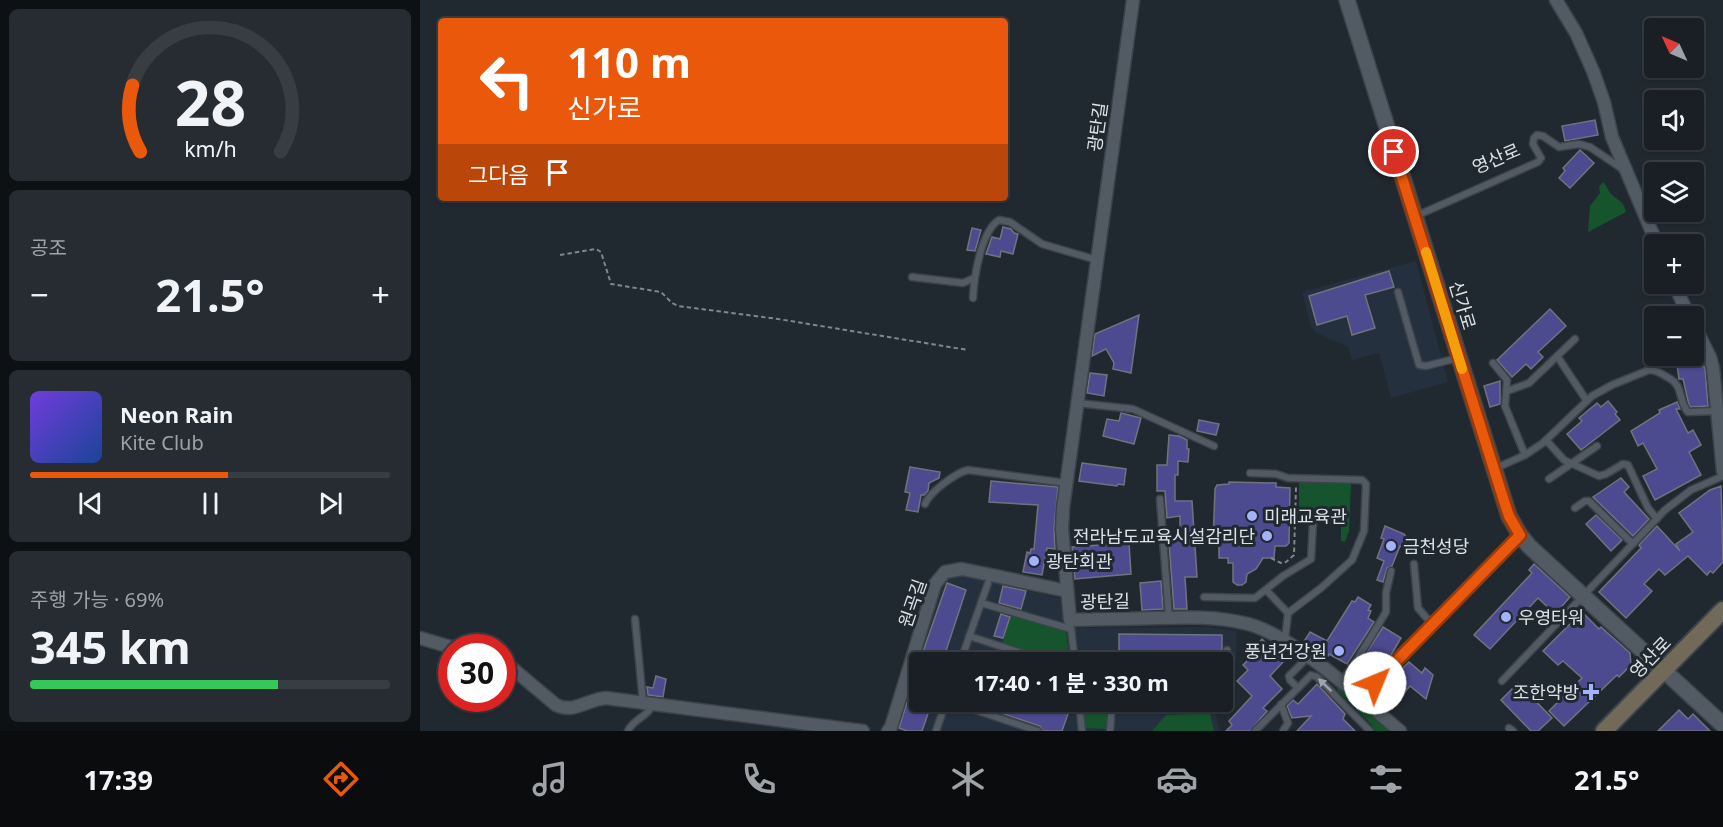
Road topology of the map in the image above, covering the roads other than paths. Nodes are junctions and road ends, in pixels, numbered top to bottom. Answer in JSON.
{"nodes":[{"id":1,"x":1133,"y":0,"type":"edge"},
{"id":2,"x":1347,"y":0,"type":"edge"},
{"id":3,"x":1556,"y":0,"type":"edge"},
{"id":4,"x":1626,"y":172,"type":"junction"},
{"id":5,"x":1414,"y":216,"type":"junction"},
{"id":6,"x":1653,"y":234,"type":"edge"},
{"id":7,"x":1097,"y":260,"type":"junction"},
{"id":8,"x":912,"y":277,"type":"dead end"},
{"id":9,"x":974,"y":278,"type":"junction"},
{"id":10,"x":1398,"y":292,"type":"dead end"},
{"id":11,"x":973,"y":298,"type":"dead end"},
{"id":12,"x":1575,"y":339,"type":"dead end"},
{"id":13,"x":1704,"y":345,"type":"edge"},
{"id":14,"x":1557,"y":356,"type":"junction"},
{"id":15,"x":1459,"y":358,"type":"junction"},
{"id":16,"x":1493,"y":363,"type":"dead end"},
{"id":17,"x":1507,"y":391,"type":"junction"},
{"id":18,"x":1587,"y":401,"type":"junction"},
{"id":19,"x":1077,"y":403,"type":"junction"},
{"id":20,"x":1718,"y":411,"type":"junction"},
{"id":21,"x":1546,"y":440,"type":"junction"},
{"id":22,"x":1214,"y":446,"type":"dead end"},
{"id":23,"x":1597,"y":446,"type":"dead end"},
{"id":24,"x":1525,"y":454,"type":"junction"},
{"id":25,"x":1573,"y":464,"type":"junction"},
{"id":26,"x":1494,"y":469,"type":"junction"},
{"id":27,"x":1723,"y":471,"type":"edge"},
{"id":28,"x":1250,"y":473,"type":"dead end"},
{"id":29,"x":1723,"y":476,"type":"edge"},
{"id":30,"x":1549,"y":478,"type":"dead end"},
{"id":31,"x":1066,"y":484,"type":"junction"},
{"id":32,"x":1160,"y":499,"type":"dead end"},
{"id":33,"x":926,"y":504,"type":"dead end"},
{"id":34,"x":1575,"y":508,"type":"dead end"},
{"id":35,"x":1656,"y":519,"type":"junction"},
{"id":36,"x":1313,"y":523,"type":"dead end"},
{"id":37,"x":1520,"y":535,"type":"junction"},
{"id":38,"x":1633,"y":544,"type":"junction"},
{"id":39,"x":1414,"y":564,"type":"dead end"},
{"id":40,"x":1391,"y":571,"type":"dead end"},
{"id":41,"x":988,"y":583,"type":"dead end"},
{"id":42,"x":1266,"y":590,"type":"junction"},
{"id":43,"x":1067,"y":591,"type":"junction"},
{"id":44,"x":1584,"y":596,"type":"junction"},
{"id":45,"x":1204,"y":597,"type":"dead end"},
{"id":46,"x":981,"y":603,"type":"junction"},
{"id":47,"x":1723,"y":610,"type":"edge"},
{"id":48,"x":1287,"y":613,"type":"junction"},
{"id":49,"x":1169,"y":618,"type":"junction"},
{"id":50,"x":635,"y":619,"type":"dead end"},
{"id":51,"x":1433,"y":624,"type":"junction"},
{"id":52,"x":1071,"y":625,"type":"junction"},
{"id":53,"x":969,"y":636,"type":"junction"},
{"id":54,"x":420,"y":638,"type":"edge"},
{"id":55,"x":1285,"y":641,"type":"junction"},
{"id":56,"x":438,"y":643,"type":"edge"},
{"id":57,"x":964,"y":652,"type":"edge"},
{"id":58,"x":1018,"y":652,"type":"edge"},
{"id":59,"x":1074,"y":652,"type":"edge"},
{"id":60,"x":1308,"y":657,"type":"junction"},
{"id":61,"x":1664,"y":670,"type":"junction"},
{"id":62,"x":516,"y":671,"type":"edge"},
{"id":63,"x":1502,"y":681,"type":"dead end"},
{"id":64,"x":1340,"y":682,"type":"junction"},
{"id":65,"x":1298,"y":688,"type":"junction"},
{"id":66,"x":1360,"y":698,"type":"junction"},
{"id":67,"x":648,"y":704,"type":"junction"},
{"id":68,"x":1281,"y":704,"type":"junction"},
{"id":69,"x":944,"y":712,"type":"edge"},
{"id":70,"x":979,"y":712,"type":"edge"},
{"id":71,"x":1080,"y":712,"type":"edge"},
{"id":72,"x":1111,"y":712,"type":"edge"},
{"id":73,"x":1723,"y":726,"type":"edge"},
{"id":74,"x":628,"y":731,"type":"edge"},
{"id":75,"x":863,"y":731,"type":"edge"},
{"id":76,"x":888,"y":731,"type":"edge"},
{"id":77,"x":936,"y":731,"type":"edge"},
{"id":78,"x":1038,"y":731,"type":"edge"},
{"id":79,"x":1082,"y":731,"type":"edge"},
{"id":80,"x":1110,"y":731,"type":"edge"},
{"id":81,"x":1255,"y":731,"type":"edge"},
{"id":82,"x":1283,"y":731,"type":"edge"},
{"id":83,"x":1370,"y":731,"type":"edge"},
{"id":84,"x":1400,"y":731,"type":"edge"},
{"id":85,"x":1604,"y":731,"type":"edge"}],
"edges":[{"from":1,"to":7,"type":"street","name":"광탄길"},
{"from":2,"to":5,"type":"street","name":"신가로"},
{"from":3,"to":4,"type":"street"},
{"from":4,"to":5,"type":"lane","name":"영산로"},
{"from":4,"to":6,"type":"street"},
{"from":5,"to":15,"type":"street","name":"신가로"},
{"from":7,"to":9,"type":"lane"},
{"from":7,"to":19,"type":"street","name":"광탄길"},
{"from":8,"to":9,"type":"lane"},
{"from":9,"to":11,"type":"lane"},
{"from":10,"to":15,"type":"lane"},
{"from":12,"to":14,"type":"lane"},
{"from":13,"to":20,"type":"street"},
{"from":14,"to":17,"type":"lane"},
{"from":14,"to":18,"type":"lane"},
{"from":15,"to":26,"type":"street","name":"신가로"},
{"from":16,"to":17,"type":"lane"},
{"from":17,"to":24,"type":"lane"},
{"from":18,"to":20,"type":"lane"},
{"from":18,"to":21,"type":"lane"},
{"from":19,"to":22,"type":"lane"},
{"from":19,"to":31,"type":"street","name":"광탄길"},
{"from":20,"to":27,"type":"street"},
{"from":21,"to":24,"type":"lane"},
{"from":21,"to":25,"type":"lane"},
{"from":23,"to":25,"type":"lane"},
{"from":24,"to":26,"type":"lane"},
{"from":25,"to":30,"type":"lane"},
{"from":25,"to":35,"type":"lane"},
{"from":26,"to":37,"type":"street","name":"신가로"},
{"from":28,"to":48,"type":"lane"},
{"from":29,"to":35,"type":"lane"},
{"from":31,"to":33,"type":"lane"},
{"from":31,"to":43,"type":"street","name":"광탄길"},
{"from":32,"to":49,"type":"lane"},
{"from":34,"to":38,"type":"lane"},
{"from":35,"to":38,"type":"lane"},
{"from":36,"to":42,"type":"lane"},
{"from":37,"to":44,"type":"street","name":"신가로"},
{"from":37,"to":51,"type":"street"},
{"from":38,"to":44,"type":"lane"},
{"from":39,"to":51,"type":"lane"},
{"from":40,"to":64,"type":"lane"},
{"from":41,"to":46,"type":"lane"},
{"from":42,"to":45,"type":"lane"},
{"from":42,"to":48,"type":"lane"},
{"from":43,"to":52,"type":"street","name":"광탄길"},
{"from":43,"to":76,"type":"street","name":"원곡길"},
{"from":44,"to":61,"type":"street","name":"신가로"},
{"from":44,"to":63,"type":"lane"},
{"from":46,"to":52,"type":"lane"},
{"from":46,"to":53,"type":"lane"},
{"from":47,"to":61,"type":"main road","name":"영산로"},
{"from":48,"to":55,"type":"lane"},
{"from":49,"to":52,"type":"street","name":"광탄길"},
{"from":49,"to":55,"type":"street","name":"광탄길"},
{"from":50,"to":67,"type":"lane"},
{"from":51,"to":66,"type":"street"},
{"from":52,"to":59,"type":"lane"},
{"from":53,"to":57,"type":"lane"},
{"from":53,"to":58,"type":"lane"},
{"from":54,"to":56,"type":"street"},
{"from":55,"to":60,"type":"street","name":"광탄길"},
{"from":60,"to":64,"type":"street","name":"광탄길"},
{"from":60,"to":65,"type":"lane"},
{"from":61,"to":73,"type":"street","name":"신가로"},
{"from":61,"to":85,"type":"main road","name":"영산로"},
{"from":62,"to":67,"type":"street"},
{"from":64,"to":66,"type":"street","name":"광탄길"},
{"from":65,"to":68,"type":"lane"},
{"from":83,"to":65,"type":"lane","one_way":true},
{"from":66,"to":84,"type":"street","name":"광탄길"},
{"from":67,"to":74,"type":"lane"},
{"from":67,"to":75,"type":"street"},
{"from":68,"to":81,"type":"lane"},
{"from":68,"to":82,"type":"lane"},
{"from":69,"to":77,"type":"lane"},
{"from":70,"to":78,"type":"lane"},
{"from":71,"to":79,"type":"lane"},
{"from":72,"to":80,"type":"lane"}]}
